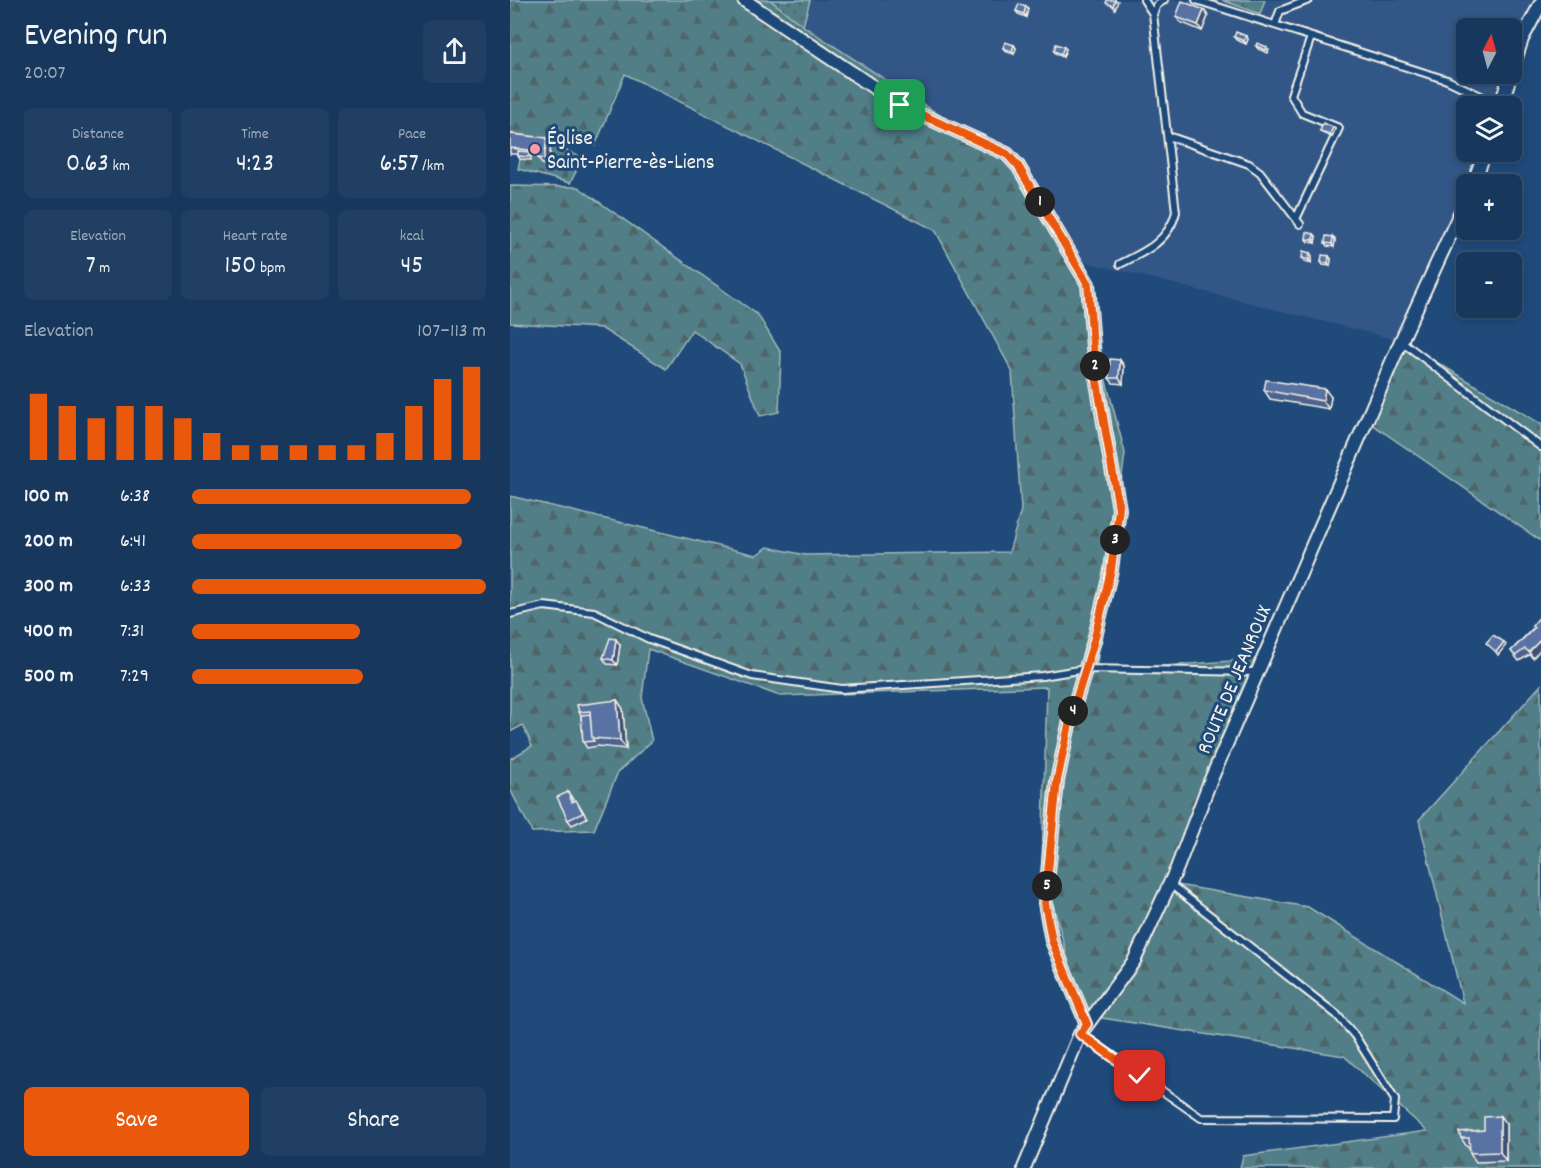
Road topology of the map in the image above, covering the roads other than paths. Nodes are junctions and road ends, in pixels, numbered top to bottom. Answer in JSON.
{"nodes":[{"id":1,"x":744,"y":0,"type":"edge"},
{"id":2,"x":1144,"y":0,"type":"edge"},
{"id":3,"x":1164,"y":0,"type":"edge"},
{"id":4,"x":1196,"y":0,"type":"edge"},
{"id":5,"x":1309,"y":0,"type":"edge"},
{"id":6,"x":1541,"y":3,"type":"edge"},
{"id":7,"x":1153,"y":15,"type":"junction"},
{"id":8,"x":1275,"y":25,"type":"junction"},
{"id":9,"x":1311,"y":37,"type":"junction"},
{"id":10,"x":1522,"y":39,"type":"edge"},
{"id":11,"x":1480,"y":96,"type":"edge"},
{"id":12,"x":1168,"y":136,"type":"junction"},
{"id":13,"x":1456,"y":222,"type":"edge"},
{"id":14,"x":1120,"y":264,"type":"dead end"},
{"id":15,"x":1401,"y":341,"type":"junction"},
{"id":16,"x":1541,"y":447,"type":"edge"},
{"id":17,"x":510,"y":614,"type":"edge"},
{"id":18,"x":1086,"y":669,"type":"junction"},
{"id":19,"x":1258,"y":672,"type":"junction"},
{"id":20,"x":1170,"y":884,"type":"junction"},
{"id":21,"x":1084,"y":1029,"type":"junction"},
{"id":22,"x":1024,"y":1168,"type":"edge"}],
"edges":[{"from":1,"to":18,"type":"street"},
{"from":2,"to":7,"type":"lane"},
{"from":3,"to":7,"type":"lane"},
{"from":4,"to":8,"type":"lane"},
{"from":5,"to":8,"type":"lane"},
{"from":6,"to":10,"type":"street"},
{"from":7,"to":12,"type":"lane"},
{"from":8,"to":9,"type":"lane"},
{"from":9,"to":11,"type":"lane"},
{"from":9,"to":12,"type":"lane"},
{"from":12,"to":14,"type":"lane"},
{"from":13,"to":15,"type":"street","name":"ROUTE DE JEANROUX"},
{"from":15,"to":16,"type":"lane"},
{"from":15,"to":19,"type":"street","name":"ROUTE DE JEANROUX"},
{"from":17,"to":18,"type":"lane"},
{"from":18,"to":19,"type":"lane"},
{"from":18,"to":21,"type":"street"},
{"from":19,"to":20,"type":"street","name":"ROUTE DE JEANROUX"},
{"from":20,"to":21,"type":"street","name":"ROUTE DE JEANROUX"},
{"from":20,"to":21,"type":"lane"},
{"from":21,"to":22,"type":"street","name":"ROUTE DE JEANROUX"}]}
